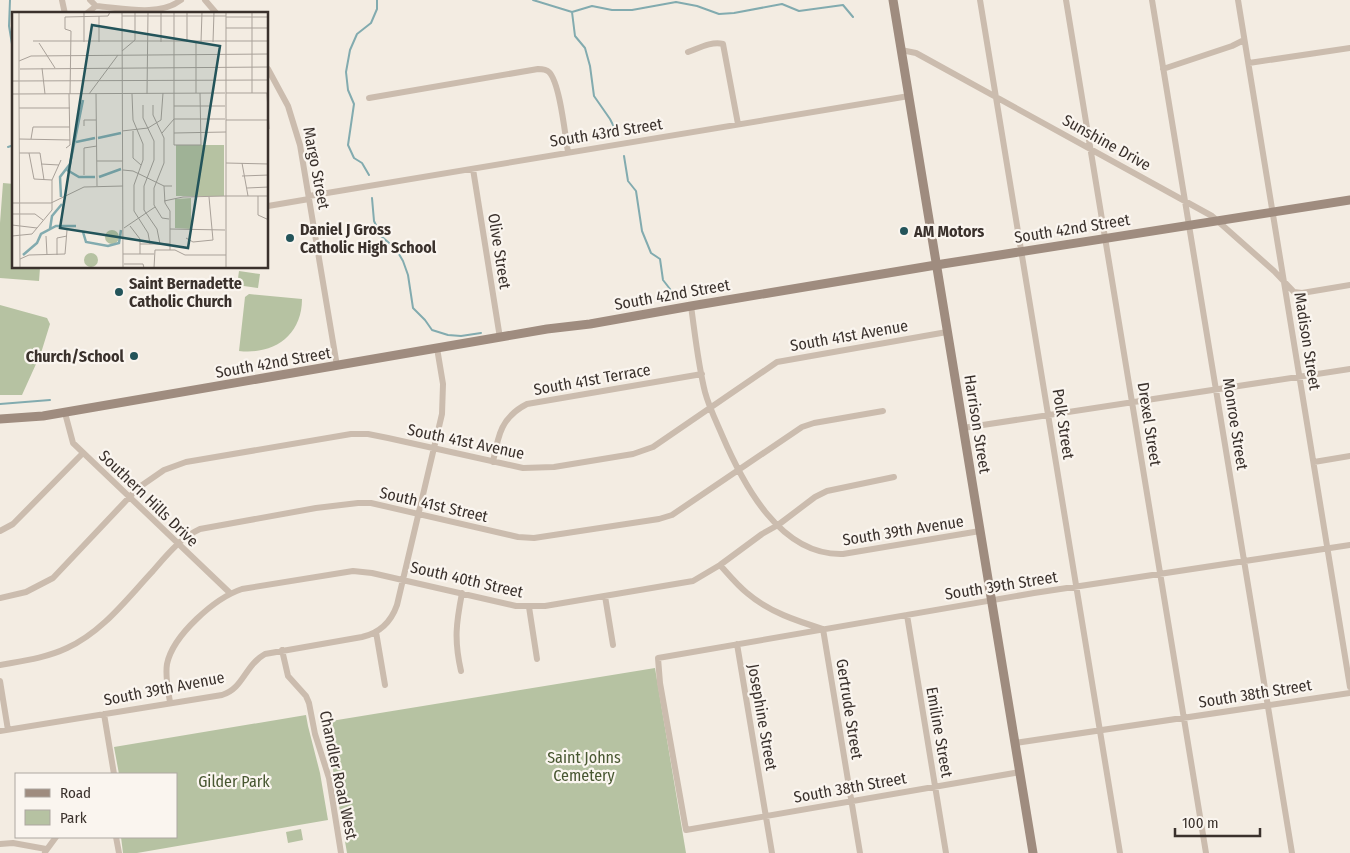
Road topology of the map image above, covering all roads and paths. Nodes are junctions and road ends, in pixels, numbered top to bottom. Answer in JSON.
{"nodes":[{"id":1,"x":90,"y":0,"type":"edge"},
{"id":2,"x":181,"y":0,"type":"edge"},
{"id":3,"x":205,"y":0,"type":"edge"},
{"id":4,"x":893,"y":0,"type":"edge"},
{"id":5,"x":980,"y":0,"type":"edge"},
{"id":6,"x":1066,"y":0,"type":"edge"},
{"id":7,"x":1152,"y":0,"type":"edge"},
{"id":8,"x":1238,"y":0,"type":"edge"},
{"id":9,"x":96,"y":6,"type":"junction"},
{"id":10,"x":88,"y":12,"type":"edge"},
{"id":11,"x":215,"y":12,"type":"edge"},
{"id":12,"x":1244,"y":40,"type":"junction"},
{"id":13,"x":1350,"y":48,"type":"edge"},
{"id":14,"x":901,"y":50,"type":"junction"},
{"id":15,"x":688,"y":52,"type":"dead end"},
{"id":16,"x":1249,"y":63,"type":"junction"},
{"id":17,"x":1163,"y":69,"type":"junction"},
{"id":18,"x":269,"y":71,"type":"edge"},
{"id":19,"x":909,"y":96,"type":"junction"},
{"id":20,"x":369,"y":98,"type":"dead end"},
{"id":21,"x":996,"y":98,"type":"junction"},
{"id":22,"x":738,"y":124,"type":"junction"},
{"id":23,"x":1091,"y":150,"type":"junction"},
{"id":24,"x":568,"y":152,"type":"junction"},
{"id":25,"x":473,"y":169,"type":"junction"},
{"id":26,"x":309,"y":197,"type":"junction"},
{"id":27,"x":1350,"y":200,"type":"edge"},
{"id":28,"x":1185,"y":201,"type":"junction"},
{"id":29,"x":269,"y":206,"type":"edge"},
{"id":30,"x":1273,"y":212,"type":"junction"},
{"id":31,"x":1218,"y":222,"type":"junction"},
{"id":32,"x":1189,"y":226,"type":"junction"},
{"id":33,"x":1106,"y":238,"type":"junction"},
{"id":34,"x":1022,"y":251,"type":"junction"},
{"id":35,"x":936,"y":265,"type":"junction"},
{"id":36,"x":1284,"y":281,"type":"junction"},
{"id":37,"x":1350,"y":286,"type":"edge"},
{"id":38,"x":691,"y":306,"type":"junction"},
{"id":39,"x":948,"y":332,"type":"junction"},
{"id":40,"x":500,"y":338,"type":"junction"},
{"id":41,"x":437,"y":348,"type":"junction"},
{"id":42,"x":337,"y":366,"type":"junction"},
{"id":43,"x":1350,"y":369,"type":"edge"},
{"id":44,"x":702,"y":374,"type":"junction"},
{"id":45,"x":1300,"y":376,"type":"junction"},
{"id":46,"x":1216,"y":389,"type":"junction"},
{"id":47,"x":1132,"y":402,"type":"junction"},
{"id":48,"x":710,"y":407,"type":"junction"},
{"id":49,"x":883,"y":411,"type":"dead end"},
{"id":50,"x":65,"y":413,"type":"junction"},
{"id":51,"x":1049,"y":415,"type":"junction"},
{"id":52,"x":0,"y":419,"type":"edge"},
{"id":53,"x":963,"y":428,"type":"junction"},
{"id":54,"x":433,"y":448,"type":"junction"},
{"id":55,"x":82,"y":453,"type":"junction"},
{"id":56,"x":1350,"y":456,"type":"edge"},
{"id":57,"x":493,"y":462,"type":"junction"},
{"id":58,"x":1314,"y":462,"type":"junction"},
{"id":59,"x":737,"y":470,"type":"junction"},
{"id":60,"x":894,"y":477,"type":"dead end"},
{"id":61,"x":130,"y":497,"type":"junction"},
{"id":62,"x":419,"y":514,"type":"junction"},
{"id":63,"x":778,"y":525,"type":"junction"},
{"id":64,"x":0,"y":530,"type":"edge"},
{"id":65,"x":980,"y":531,"type":"junction"},
{"id":66,"x":178,"y":544,"type":"junction"},
{"id":67,"x":1350,"y":545,"type":"edge"},
{"id":68,"x":1328,"y":549,"type":"junction"},
{"id":69,"x":1244,"y":561,"type":"junction"},
{"id":70,"x":720,"y":565,"type":"junction"},
{"id":71,"x":1160,"y":574,"type":"junction"},
{"id":72,"x":403,"y":579,"type":"junction"},
{"id":73,"x":1076,"y":587,"type":"junction"},
{"id":74,"x":230,"y":593,"type":"junction"},
{"id":75,"x":462,"y":593,"type":"junction"},
{"id":76,"x":606,"y":596,"type":"junction"},
{"id":77,"x":0,"y":598,"type":"edge"},
{"id":78,"x":992,"y":600,"type":"junction"},
{"id":79,"x":529,"y":607,"type":"junction"},
{"id":80,"x":907,"y":615,"type":"junction"},
{"id":81,"x":823,"y":629,"type":"junction"},
{"id":82,"x":376,"y":632,"type":"junction"},
{"id":83,"x":1350,"y":634,"type":"edge"},
{"id":84,"x":1341,"y":635,"type":"junction"},
{"id":85,"x":737,"y":644,"type":"junction"},
{"id":86,"x":613,"y":645,"type":"dead end"},
{"id":87,"x":282,"y":650,"type":"junction"},
{"id":88,"x":537,"y":659,"type":"dead end"},
{"id":89,"x":0,"y":665,"type":"edge"},
{"id":90,"x":461,"y":671,"type":"dead end"},
{"id":91,"x":0,"y":681,"type":"edge"},
{"id":92,"x":385,"y":685,"type":"dead end"},
{"id":93,"x":1350,"y":687,"type":"edge"},
{"id":94,"x":1350,"y":693,"type":"edge"},
{"id":95,"x":170,"y":702,"type":"junction"},
{"id":96,"x":1268,"y":705,"type":"junction"},
{"id":97,"x":104,"y":714,"type":"junction"},
{"id":98,"x":1184,"y":718,"type":"junction"},
{"id":99,"x":8,"y":730,"type":"junction"},
{"id":100,"x":0,"y":731,"type":"edge"},
{"id":101,"x":1100,"y":731,"type":"junction"},
{"id":102,"x":1015,"y":744,"type":"junction"},
{"id":103,"x":1020,"y":772,"type":"junction"},
{"id":104,"x":114,"y":773,"type":"edge"},
{"id":105,"x":936,"y":786,"type":"junction"},
{"id":106,"x":852,"y":801,"type":"junction"},
{"id":107,"x":766,"y":816,"type":"junction"},
{"id":108,"x":686,"y":830,"type":"joint"},
{"id":109,"x":55,"y":838,"type":"edge"},
{"id":110,"x":116,"y":838,"type":"edge"},
{"id":111,"x":0,"y":844,"type":"edge"},
{"id":112,"x":46,"y":851,"type":"edge"},
{"id":113,"x":119,"y":853,"type":"edge"},
{"id":114,"x":341,"y":853,"type":"edge"},
{"id":115,"x":772,"y":853,"type":"edge"},
{"id":116,"x":860,"y":853,"type":"edge"},
{"id":117,"x":946,"y":853,"type":"edge"},
{"id":118,"x":1034,"y":853,"type":"edge"},
{"id":119,"x":1120,"y":853,"type":"edge"},
{"id":120,"x":1206,"y":853,"type":"edge"},
{"id":121,"x":1292,"y":853,"type":"edge"}],
"edges":[{"from":1,"to":9,"type":"street"},
{"from":2,"to":9,"type":"street"},
{"from":3,"to":11,"type":"street"},
{"from":4,"to":14,"type":"street","name":"Harrison Street"},
{"from":5,"to":21,"type":"street","name":"Polk Street"},
{"from":6,"to":23,"type":"street","name":"Drexel Street"},
{"from":7,"to":17,"type":"street","name":"Monroe Street"},
{"from":8,"to":12,"type":"street","name":"Madison Street"},
{"from":9,"to":10,"type":"street"},
{"from":12,"to":16,"type":"street","name":"Madison Street"},
{"from":12,"to":17,"type":"street"},
{"from":13,"to":16,"type":"street"},
{"from":14,"to":19,"type":"street","name":"Harrison Street"},
{"from":14,"to":21,"type":"street","name":"Sunshine Drive"},
{"from":15,"to":22,"type":"street"},
{"from":16,"to":30,"type":"street","name":"Madison Street"},
{"from":17,"to":28,"type":"street","name":"Monroe Street"},
{"from":18,"to":26,"type":"street","name":"Margo Street"},
{"from":19,"to":22,"type":"street","name":"South 43rd Street"},
{"from":19,"to":35,"type":"street","name":"Harrison Street"},
{"from":20,"to":24,"type":"street"},
{"from":21,"to":23,"type":"street","name":"Sunshine Drive"},
{"from":21,"to":34,"type":"street","name":"Polk Street"},
{"from":22,"to":24,"type":"street","name":"South 43rd Street"},
{"from":23,"to":28,"type":"street","name":"Sunshine Drive"},
{"from":23,"to":33,"type":"street","name":"Drexel Street"},
{"from":24,"to":25,"type":"street","name":"South 43rd Street"},
{"from":25,"to":26,"type":"street","name":"South 43rd Street"},
{"from":25,"to":40,"type":"street","name":"Olive Street"},
{"from":26,"to":29,"type":"street","name":"South 43rd Street"},
{"from":26,"to":42,"type":"street","name":"Margo Street"},
{"from":27,"to":30,"type":"street","name":"South 42nd Street"},
{"from":28,"to":31,"type":"street","name":"Sunshine Drive"},
{"from":28,"to":32,"type":"street","name":"Monroe Street"},
{"from":30,"to":31,"type":"street","name":"South 42nd Street"},
{"from":30,"to":36,"type":"street","name":"Madison Street"},
{"from":31,"to":32,"type":"street","name":"South 42nd Street"},
{"from":31,"to":36,"type":"street","name":"Sunshine Drive"},
{"from":32,"to":33,"type":"street","name":"South 42nd Street"},
{"from":32,"to":46,"type":"street","name":"Monroe Street"},
{"from":33,"to":34,"type":"street","name":"South 42nd Street"},
{"from":33,"to":47,"type":"street","name":"Drexel Street"},
{"from":34,"to":35,"type":"street","name":"South 42nd Street"},
{"from":34,"to":51,"type":"street","name":"Polk Street"},
{"from":35,"to":38,"type":"street","name":"South 42nd Street"},
{"from":35,"to":39,"type":"street","name":"Harrison Street"},
{"from":36,"to":37,"type":"street"},
{"from":36,"to":45,"type":"street","name":"Madison Street"},
{"from":38,"to":40,"type":"street","name":"South 42nd Street"},
{"from":38,"to":44,"type":"street","name":"South 39th Avenue"},
{"from":39,"to":48,"type":"street","name":"South 41st Avenue"},
{"from":39,"to":53,"type":"street","name":"Harrison Street"},
{"from":40,"to":41,"type":"street","name":"South 42nd Street"},
{"from":41,"to":42,"type":"street","name":"South 42nd Street"},
{"from":41,"to":54,"type":"street"},
{"from":42,"to":50,"type":"street","name":"South 42nd Street"},
{"from":43,"to":45,"type":"street"},
{"from":44,"to":48,"type":"street","name":"South 39th Avenue"},
{"from":44,"to":57,"type":"street","name":"South 41st Terrace"},
{"from":45,"to":46,"type":"street"},
{"from":45,"to":58,"type":"street","name":"Madison Street"},
{"from":46,"to":47,"type":"street"},
{"from":46,"to":69,"type":"street","name":"Monroe Street"},
{"from":47,"to":51,"type":"street"},
{"from":47,"to":71,"type":"street","name":"Drexel Street"},
{"from":48,"to":57,"type":"street","name":"South 41st Avenue"},
{"from":48,"to":59,"type":"street","name":"South 39th Avenue"},
{"from":49,"to":59,"type":"street","name":"South 41st Street"},
{"from":50,"to":52,"type":"street","name":"South 42nd Street"},
{"from":50,"to":55,"type":"street","name":"Southern Hills Drive"},
{"from":51,"to":53,"type":"street"},
{"from":51,"to":73,"type":"street","name":"Polk Street"},
{"from":53,"to":65,"type":"street","name":"Harrison Street"},
{"from":54,"to":57,"type":"street","name":"South 41st Avenue"},
{"from":54,"to":61,"type":"street","name":"South 41st Avenue"},
{"from":54,"to":62,"type":"street"},
{"from":55,"to":61,"type":"street","name":"Southern Hills Drive"},
{"from":55,"to":64,"type":"street"},
{"from":56,"to":58,"type":"street"},
{"from":58,"to":68,"type":"street","name":"Madison Street"},
{"from":59,"to":62,"type":"street","name":"South 41st Street"},
{"from":59,"to":63,"type":"street","name":"South 39th Avenue"},
{"from":60,"to":63,"type":"street","name":"South 40th Street"},
{"from":61,"to":66,"type":"street","name":"Southern Hills Drive"},
{"from":61,"to":77,"type":"street","name":"South 41st Avenue"},
{"from":62,"to":66,"type":"street","name":"South 41st Street"},
{"from":62,"to":72,"type":"street"},
{"from":63,"to":65,"type":"street","name":"South 39th Avenue"},
{"from":63,"to":70,"type":"street","name":"South 40th Street"},
{"from":65,"to":78,"type":"street","name":"Harrison Street"},
{"from":66,"to":74,"type":"street","name":"Southern Hills Drive"},
{"from":66,"to":89,"type":"street","name":"South 41st Street"},
{"from":67,"to":68,"type":"street","name":"South 39th Street"},
{"from":68,"to":69,"type":"street","name":"South 39th Street"},
{"from":68,"to":84,"type":"street","name":"Madison Street"},
{"from":69,"to":71,"type":"street","name":"South 39th Street"},
{"from":69,"to":96,"type":"street","name":"Monroe Street"},
{"from":70,"to":76,"type":"street","name":"South 40th Street"},
{"from":70,"to":81,"type":"street"},
{"from":71,"to":73,"type":"street","name":"South 39th Street"},
{"from":71,"to":98,"type":"street","name":"Drexel Street"},
{"from":72,"to":74,"type":"street","name":"South 40th Street"},
{"from":72,"to":75,"type":"street","name":"South 40th Street"},
{"from":72,"to":82,"type":"street"},
{"from":73,"to":78,"type":"street","name":"South 39th Street"},
{"from":73,"to":101,"type":"street","name":"Polk Street"},
{"from":74,"to":95,"type":"street","name":"South 40th Street"},
{"from":75,"to":79,"type":"street","name":"South 40th Street"},
{"from":75,"to":90,"type":"street"},
{"from":76,"to":79,"type":"street","name":"South 40th Street"},
{"from":76,"to":86,"type":"street"},
{"from":78,"to":80,"type":"street","name":"South 39th Street"},
{"from":78,"to":102,"type":"street","name":"Harrison Street"},
{"from":79,"to":88,"type":"street"},
{"from":80,"to":81,"type":"street","name":"South 39th Street"},
{"from":80,"to":105,"type":"street","name":"Emiline Street"},
{"from":81,"to":85,"type":"street","name":"South 39th Street"},
{"from":81,"to":106,"type":"street","name":"Gertrude Street"},
{"from":82,"to":87,"type":"street","name":"South 39th Avenue"},
{"from":82,"to":92,"type":"street"},
{"from":83,"to":84,"type":"street"},
{"from":84,"to":93,"type":"street","name":"Madison Street"},
{"from":85,"to":107,"type":"street","name":"Josephine Street"},
{"from":85,"to":108,"type":"street","name":"South 39th Street"},
{"from":87,"to":95,"type":"street","name":"South 39th Avenue"},
{"from":87,"to":114,"type":"street","name":"Chandler Road West"},
{"from":91,"to":99,"type":"street"},
{"from":94,"to":96,"type":"street","name":"South 38th Street"},
{"from":95,"to":97,"type":"street","name":"South 39th Avenue"},
{"from":96,"to":98,"type":"street","name":"South 38th Street"},
{"from":96,"to":121,"type":"street","name":"Monroe Street"},
{"from":97,"to":99,"type":"street","name":"South 39th Avenue"},
{"from":97,"to":104,"type":"street"},
{"from":98,"to":101,"type":"street","name":"South 38th Street"},
{"from":98,"to":120,"type":"street","name":"Drexel Street"},
{"from":99,"to":100,"type":"street","name":"South 39th Avenue"},
{"from":101,"to":102,"type":"street","name":"South 38th Street"},
{"from":101,"to":119,"type":"street","name":"Polk Street"},
{"from":102,"to":103,"type":"street","name":"Harrison Street"},
{"from":103,"to":105,"type":"street","name":"South 38th Street"},
{"from":103,"to":118,"type":"street","name":"Harrison Street"},
{"from":105,"to":106,"type":"street","name":"South 38th Street"},
{"from":105,"to":117,"type":"street","name":"Emiline Street"},
{"from":106,"to":107,"type":"street","name":"South 38th Street"},
{"from":106,"to":116,"type":"street","name":"Gertrude Street"},
{"from":107,"to":108,"type":"street","name":"South 38th Street"},
{"from":107,"to":115,"type":"street","name":"Josephine Street"},
{"from":109,"to":112,"type":"street"},
{"from":110,"to":113,"type":"street"},
{"from":111,"to":112,"type":"street"}]}
